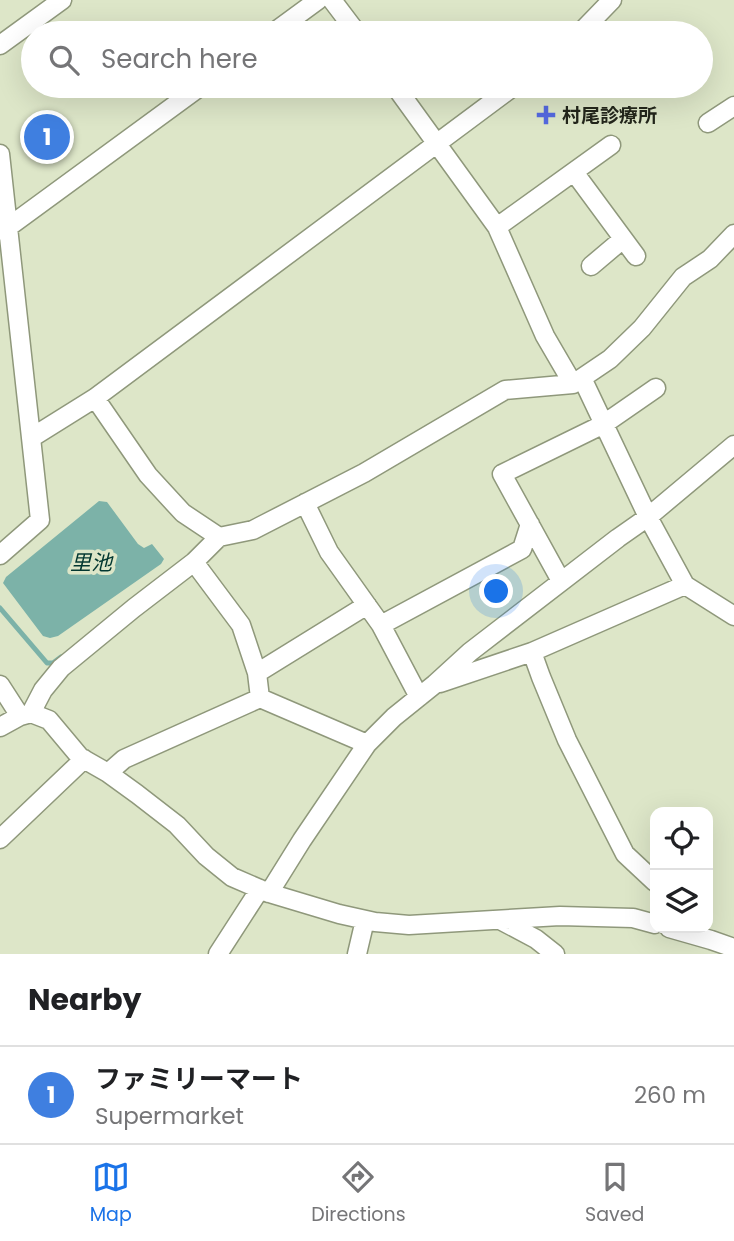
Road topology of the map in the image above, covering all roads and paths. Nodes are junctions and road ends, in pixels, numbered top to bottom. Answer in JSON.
{"nodes":[{"id":1,"x":62,"y":0,"type":"edge"},
{"id":2,"x":318,"y":0,"type":"edge"},
{"id":3,"x":332,"y":0,"type":"edge"},
{"id":4,"x":612,"y":0,"type":"edge"},
{"id":5,"x":33,"y":21,"type":"edge"},
{"id":6,"x":289,"y":21,"type":"edge"},
{"id":7,"x":348,"y":21,"type":"edge"},
{"id":8,"x":592,"y":21,"type":"edge"},
{"id":9,"x":21,"y":30,"type":"edge"},
{"id":10,"x":0,"y":45,"type":"edge"},
{"id":11,"x":185,"y":98,"type":"edge"},
{"id":12,"x":404,"y":98,"type":"edge"},
{"id":13,"x":498,"y":98,"type":"edge"},
{"id":14,"x":734,"y":106,"type":"edge"},
{"id":15,"x":708,"y":123,"type":"dead end"},
{"id":16,"x":437,"y":143,"type":"junction"},
{"id":17,"x":611,"y":145,"type":"dead end"},
{"id":18,"x":0,"y":154,"type":"edge"},
{"id":19,"x":574,"y":172,"type":"junction"},
{"id":20,"x":497,"y":228,"type":"junction"},
{"id":21,"x":4,"y":230,"type":"edge"},
{"id":22,"x":734,"y":234,"type":"edge"},
{"id":23,"x":623,"y":239,"type":"junction"},
{"id":24,"x":636,"y":256,"type":"dead end"},
{"id":25,"x":591,"y":265,"type":"dead end"},
{"id":26,"x":577,"y":381,"type":"junction"},
{"id":27,"x":656,"y":388,"type":"dead end"},
{"id":28,"x":95,"y":398,"type":"junction"},
{"id":29,"x":604,"y":424,"type":"junction"},
{"id":30,"x":31,"y":438,"type":"junction"},
{"id":31,"x":734,"y":444,"type":"edge"},
{"id":32,"x":305,"y":503,"type":"junction"},
{"id":33,"x":648,"y":517,"type":"junction"},
{"id":34,"x":530,"y":524,"type":"junction"},
{"id":35,"x":219,"y":537,"type":"junction"},
{"id":36,"x":0,"y":555,"type":"edge"},
{"id":37,"x":194,"y":562,"type":"junction"},
{"id":38,"x":561,"y":581,"type":"junction"},
{"id":39,"x":685,"y":585,"type":"junction"},
{"id":40,"x":367,"y":605,"type":"junction"},
{"id":41,"x":734,"y":617,"type":"edge"},
{"id":42,"x":381,"y":625,"type":"junction"},
{"id":43,"x":532,"y":652,"type":"junction"},
{"id":44,"x":257,"y":673,"type":"junction"},
{"id":45,"x":435,"y":684,"type":"junction"},
{"id":46,"x":0,"y":685,"type":"edge"},
{"id":47,"x":419,"y":697,"type":"junction"},
{"id":48,"x":260,"y":698,"type":"junction"},
{"id":49,"x":26,"y":715,"type":"junction"},
{"id":50,"x":0,"y":727,"type":"edge"},
{"id":51,"x":367,"y":744,"type":"junction"},
{"id":52,"x":84,"y":759,"type":"junction"},
{"id":53,"x":108,"y":773,"type":"junction"},
{"id":54,"x":0,"y":839,"type":"edge"},
{"id":55,"x":650,"y":877,"type":"edge"},
{"id":56,"x":265,"y":891,"type":"junction"},
{"id":57,"x":365,"y":920,"type":"junction"},
{"id":58,"x":502,"y":921,"type":"junction"},
{"id":59,"x":650,"y":923,"type":"edge"},
{"id":60,"x":685,"y":933,"type":"edge"},
{"id":61,"x":708,"y":940,"type":"edge"},
{"id":62,"x":734,"y":948,"type":"edge"},
{"id":63,"x":218,"y":954,"type":"edge"},
{"id":64,"x":357,"y":954,"type":"edge"},
{"id":65,"x":555,"y":954,"type":"edge"}],
"edges":[{"from":1,"to":5,"type":"street"},
{"from":2,"to":6,"type":"street"},
{"from":3,"to":7,"type":"street"},
{"from":4,"to":8,"type":"street"},
{"from":9,"to":10,"type":"street"},
{"from":11,"to":21,"type":"street"},
{"from":12,"to":16,"type":"street"},
{"from":13,"to":16,"type":"street"},
{"from":14,"to":15,"type":"street"},
{"from":16,"to":20,"type":"street"},
{"from":16,"to":28,"type":"street"},
{"from":17,"to":19,"type":"street"},
{"from":18,"to":21,"type":"street"},
{"from":19,"to":20,"type":"street"},
{"from":19,"to":23,"type":"street"},
{"from":20,"to":26,"type":"street"},
{"from":21,"to":30,"type":"street"},
{"from":22,"to":26,"type":"street"},
{"from":23,"to":24,"type":"street"},
{"from":23,"to":25,"type":"street"},
{"from":26,"to":29,"type":"street"},
{"from":26,"to":32,"type":"street"},
{"from":27,"to":29,"type":"street"},
{"from":28,"to":30,"type":"street"},
{"from":28,"to":35,"type":"street"},
{"from":29,"to":33,"type":"street"},
{"from":29,"to":34,"type":"street"},
{"from":30,"to":36,"type":"street"},
{"from":31,"to":33,"type":"street"},
{"from":32,"to":35,"type":"street"},
{"from":32,"to":40,"type":"street"},
{"from":33,"to":38,"type":"street"},
{"from":33,"to":39,"type":"street"},
{"from":34,"to":38,"type":"street"},
{"from":34,"to":42,"type":"street"},
{"from":35,"to":37,"type":"street"},
{"from":37,"to":44,"type":"street"},
{"from":37,"to":49,"type":"street"},
{"from":38,"to":45,"type":"street"},
{"from":39,"to":41,"type":"street"},
{"from":39,"to":43,"type":"street"},
{"from":40,"to":42,"type":"street"},
{"from":40,"to":44,"type":"street"},
{"from":42,"to":47,"type":"street"},
{"from":43,"to":45,"type":"street"},
{"from":43,"to":55,"type":"street"},
{"from":44,"to":48,"type":"street"},
{"from":45,"to":47,"type":"street"},
{"from":46,"to":49,"type":"street"},
{"from":47,"to":51,"type":"street"},
{"from":48,"to":51,"type":"street"},
{"from":48,"to":53,"type":"street"},
{"from":49,"to":50,"type":"street"},
{"from":49,"to":52,"type":"street"},
{"from":51,"to":56,"type":"street"},
{"from":52,"to":53,"type":"street"},
{"from":52,"to":54,"type":"street"},
{"from":53,"to":56,"type":"street"},
{"from":56,"to":57,"type":"street"},
{"from":56,"to":63,"type":"street"},
{"from":57,"to":58,"type":"street"},
{"from":57,"to":64,"type":"street"},
{"from":58,"to":59,"type":"street"},
{"from":58,"to":65,"type":"street"},
{"from":60,"to":61,"type":"street"},
{"from":61,"to":62,"type":"street"}]}
